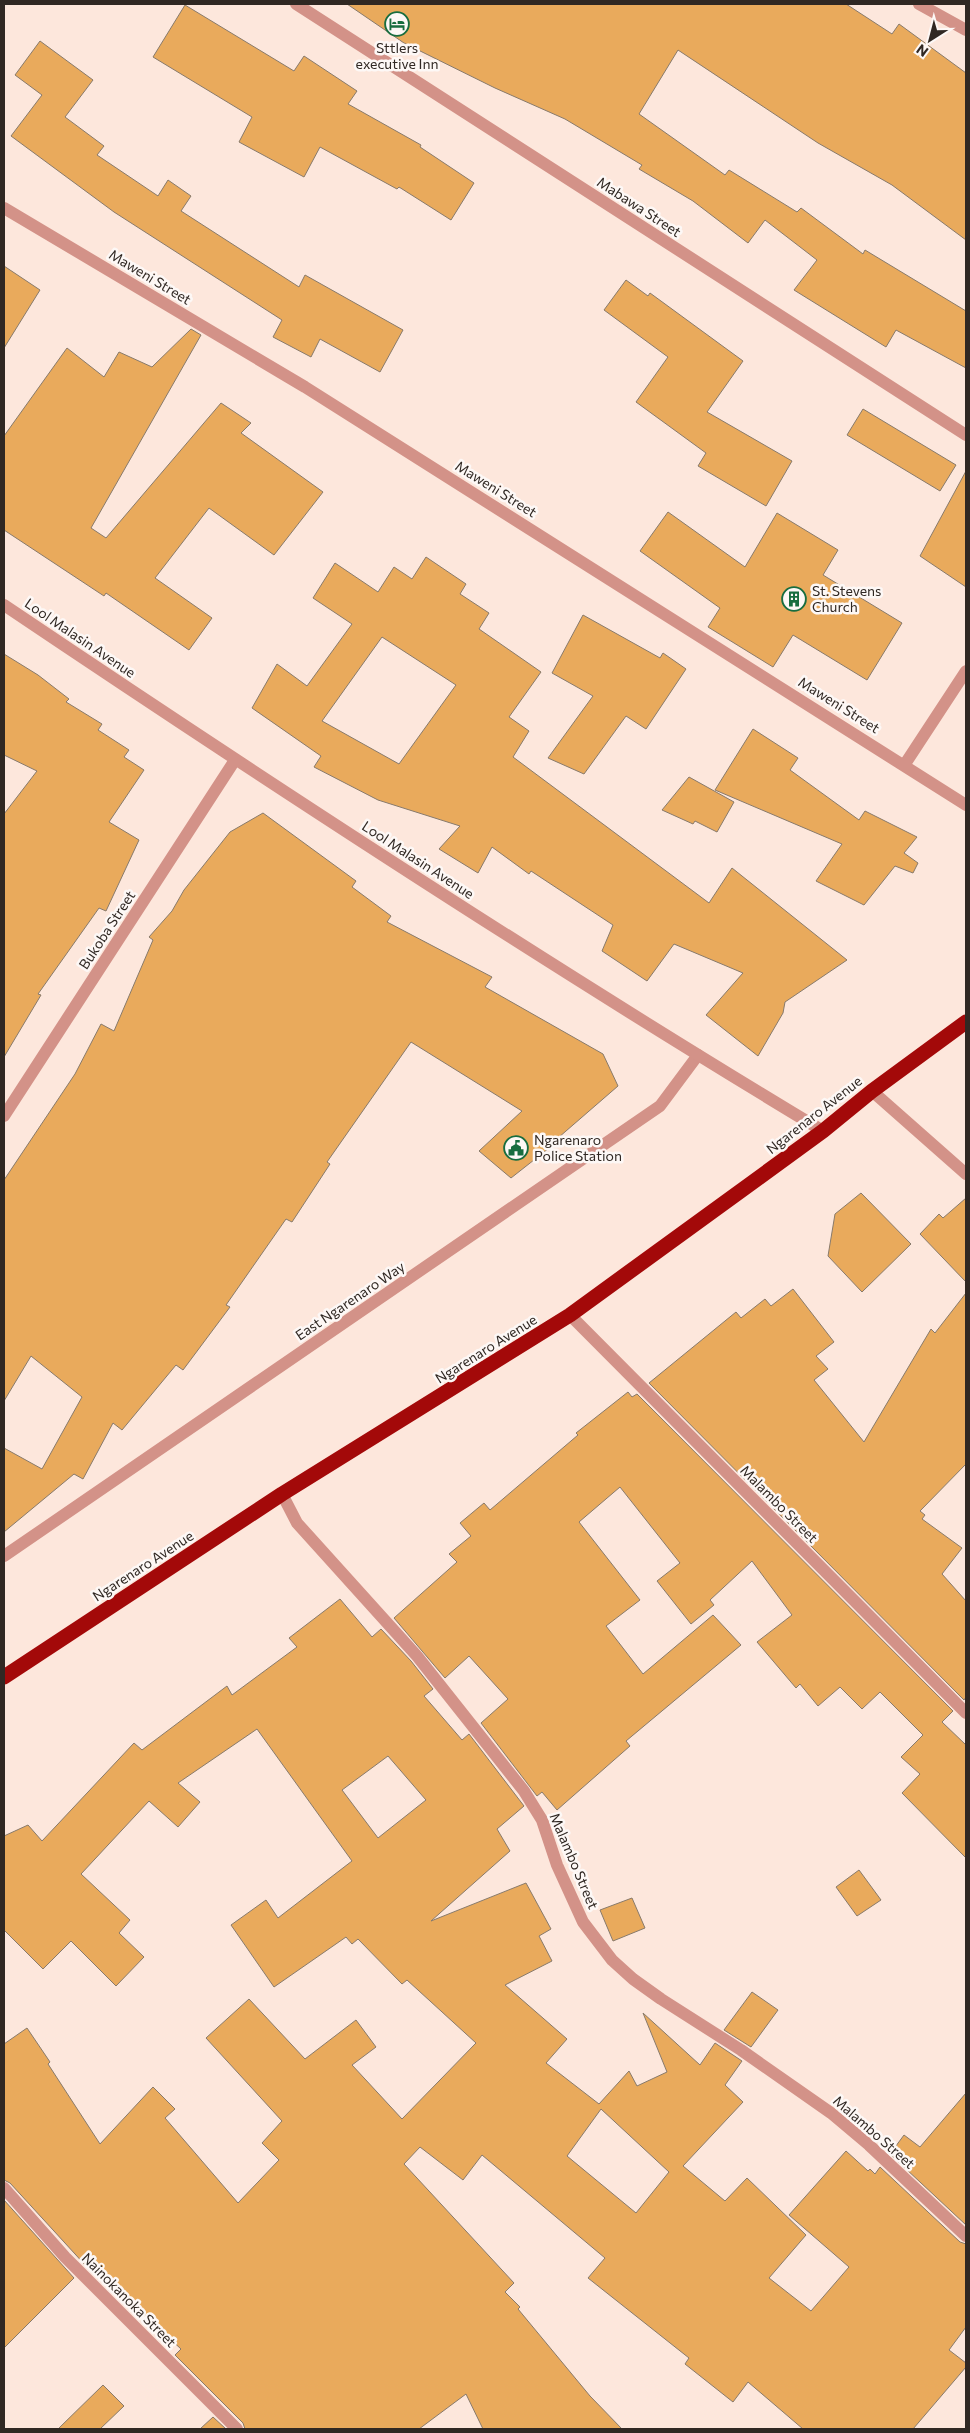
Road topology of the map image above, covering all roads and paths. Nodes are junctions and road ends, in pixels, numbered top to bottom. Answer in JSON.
{"nodes":[{"id":1,"x":296,"y":4,"type":"edge"},
{"id":2,"x":919,"y":4,"type":"edge"},
{"id":3,"x":966,"y":30,"type":"edge"},
{"id":4,"x":4,"y":208,"type":"edge"},
{"id":5,"x":966,"y":435,"type":"edge"},
{"id":6,"x":4,"y":605,"type":"edge"},
{"id":7,"x":966,"y":671,"type":"edge"},
{"id":8,"x":235,"y":760,"type":"junction"},
{"id":9,"x":905,"y":764,"type":"junction"},
{"id":10,"x":966,"y":805,"type":"edge"},
{"id":11,"x":966,"y":1022,"type":"edge"},
{"id":12,"x":698,"y":1055,"type":"junction"},
{"id":13,"x":872,"y":1091,"type":"junction"},
{"id":14,"x":4,"y":1116,"type":"edge"},
{"id":15,"x":823,"y":1132,"type":"junction"},
{"id":16,"x":966,"y":1174,"type":"edge"},
{"id":17,"x":570,"y":1315,"type":"junction"},
{"id":18,"x":282,"y":1494,"type":"junction"},
{"id":19,"x":4,"y":1556,"type":"edge"},
{"id":20,"x":4,"y":1677,"type":"edge"},
{"id":21,"x":966,"y":1713,"type":"edge"},
{"id":22,"x":4,"y":2188,"type":"edge"},
{"id":23,"x":966,"y":2236,"type":"edge"},
{"id":24,"x":237,"y":2429,"type":"edge"}],
"edges":[{"from":1,"to":5,"type":"street","name":"Mabawa Street"},
{"from":2,"to":3,"type":"street"},
{"from":4,"to":9,"type":"street","name":"Maweni Street"},
{"from":6,"to":8,"type":"street","name":"Lool Malasin Avenue"},
{"from":7,"to":9,"type":"street"},
{"from":8,"to":12,"type":"street","name":"Lool Malasin Avenue"},
{"from":8,"to":14,"type":"street","name":"Bukoba Street"},
{"from":9,"to":10,"type":"street","name":"Maweni Street"},
{"from":11,"to":13,"type":"highway","name":"Ngarenaro Avenue"},
{"from":12,"to":15,"type":"street","name":"Lool Malasin Avenue"},
{"from":12,"to":19,"type":"street","name":"East Ngarenaro Way"},
{"from":13,"to":15,"type":"highway","name":"Ngarenaro Avenue"},
{"from":13,"to":16,"type":"street"},
{"from":15,"to":17,"type":"highway","name":"Ngarenaro Avenue"},
{"from":17,"to":18,"type":"highway","name":"Ngarenaro Avenue"},
{"from":17,"to":21,"type":"street","name":"Malambo Street"},
{"from":18,"to":20,"type":"highway","name":"Ngarenaro Avenue"},
{"from":18,"to":23,"type":"street","name":"Malambo Street"},
{"from":22,"to":24,"type":"street","name":"Nainokanoka Street"}]}
